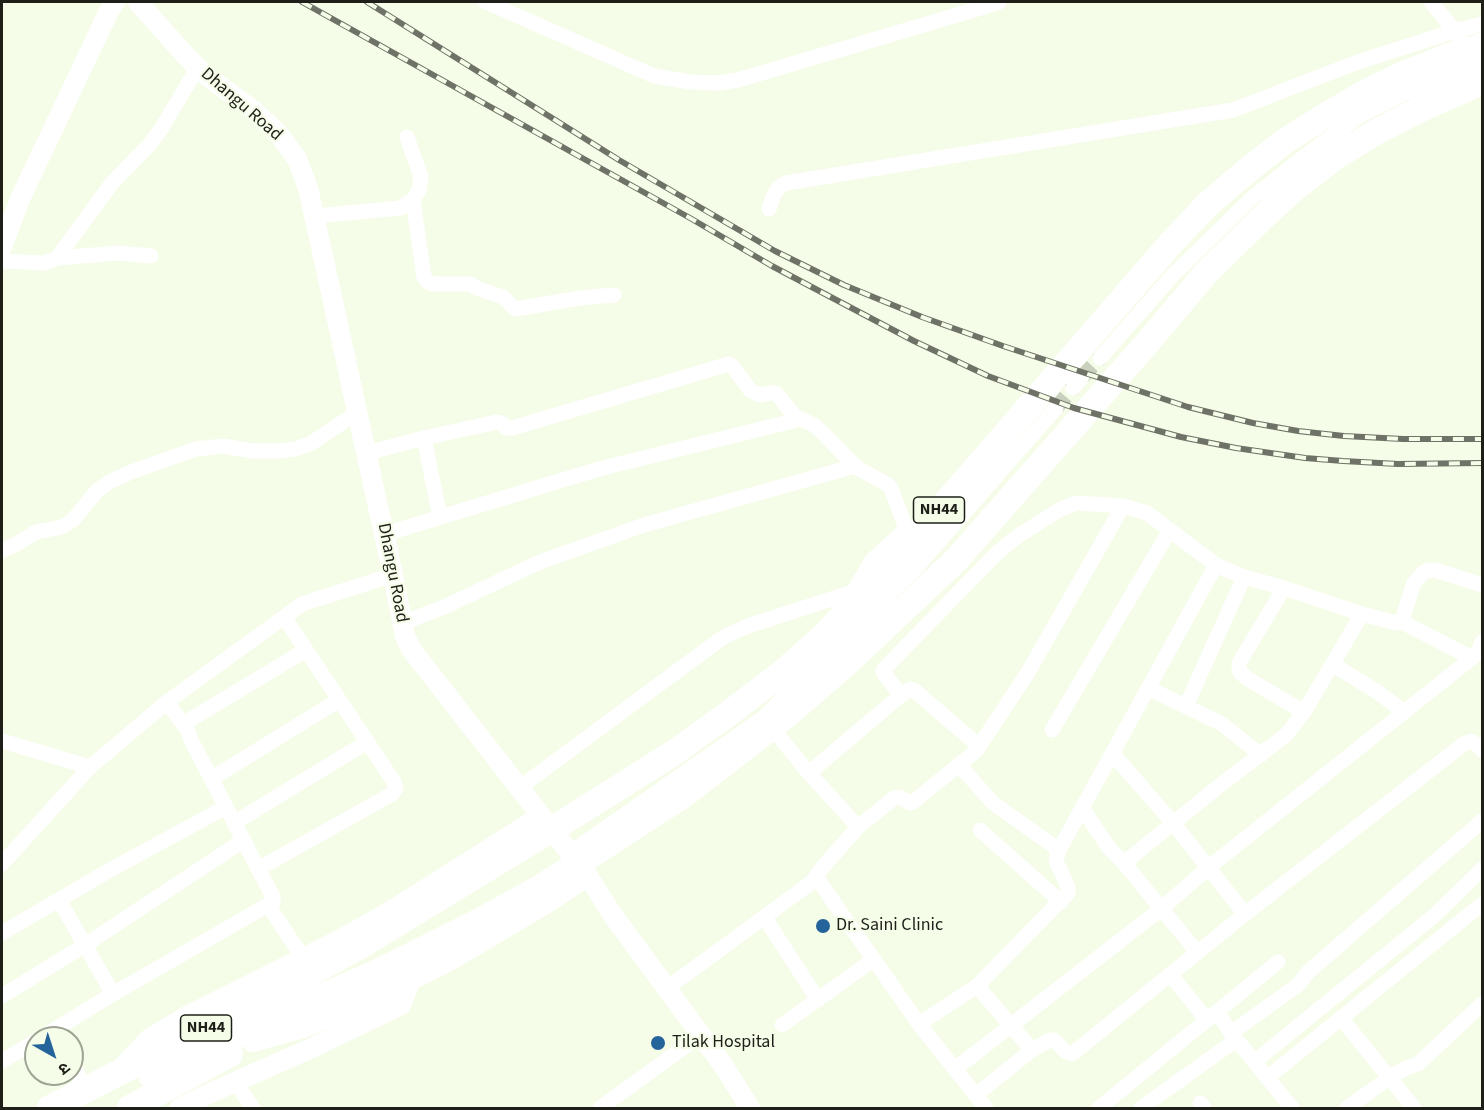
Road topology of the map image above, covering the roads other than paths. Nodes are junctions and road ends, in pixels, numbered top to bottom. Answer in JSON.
{"nodes":[{"id":1,"x":115,"y":2,"type":"edge"},
{"id":2,"x":138,"y":2,"type":"edge"},
{"id":3,"x":486,"y":2,"type":"edge"},
{"id":4,"x":999,"y":2,"type":"edge"},
{"id":5,"x":1431,"y":2,"type":"edge"},
{"id":6,"x":1482,"y":24,"type":"edge"},
{"id":7,"x":1455,"y":31,"type":"junction"},
{"id":8,"x":1482,"y":64,"type":"edge"},
{"id":9,"x":198,"y":67,"type":"junction"},
{"id":10,"x":407,"y":137,"type":"dead end"},
{"id":11,"x":413,"y":200,"type":"junction"},
{"id":12,"x":770,"y":209,"type":"dead end"},
{"id":13,"x":315,"y":216,"type":"junction"},
{"id":14,"x":2,"y":247,"type":"edge"},
{"id":15,"x":151,"y":256,"type":"dead end"},
{"id":16,"x":57,"y":258,"type":"junction"},
{"id":17,"x":2,"y":261,"type":"edge"},
{"id":18,"x":614,"y":295,"type":"dead end"},
{"id":19,"x":1100,"y":358,"type":"tunnel mouth"},
{"id":20,"x":1056,"y":408,"type":"tunnel mouth"},
{"id":21,"x":358,"y":412,"type":"junction"},
{"id":22,"x":801,"y":419,"type":"junction"},
{"id":23,"x":424,"y":438,"type":"junction"},
{"id":24,"x":367,"y":453,"type":"junction"},
{"id":25,"x":855,"y":466,"type":"junction"},
{"id":26,"x":1124,"y":506,"type":"junction"},
{"id":27,"x":440,"y":517,"type":"junction"},
{"id":28,"x":1170,"y":530,"type":"junction"},
{"id":29,"x":385,"y":534,"type":"junction"},
{"id":30,"x":2,"y":550,"type":"edge"},
{"id":31,"x":1216,"y":565,"type":"junction"},
{"id":32,"x":393,"y":575,"type":"junction"},
{"id":33,"x":1244,"y":577,"type":"junction"},
{"id":34,"x":1482,"y":585,"type":"edge"},
{"id":35,"x":1284,"y":588,"type":"junction"},
{"id":36,"x":1362,"y":614,"type":"junction"},
{"id":37,"x":284,"y":617,"type":"junction"},
{"id":38,"x":1400,"y":621,"type":"junction"},
{"id":39,"x":402,"y":623,"type":"junction"},
{"id":40,"x":1482,"y":642,"type":"edge"},
{"id":41,"x":306,"y":650,"type":"junction"},
{"id":42,"x":1472,"y":658,"type":"junction"},
{"id":43,"x":1332,"y":664,"type":"junction"},
{"id":44,"x":1148,"y":688,"type":"junction"},
{"id":45,"x":901,"y":694,"type":"junction"},
{"id":46,"x":339,"y":700,"type":"junction"},
{"id":47,"x":167,"y":702,"type":"junction"},
{"id":48,"x":1186,"y":706,"type":"junction"},
{"id":49,"x":1304,"y":712,"type":"junction"},
{"id":50,"x":1404,"y":712,"type":"junction"},
{"id":51,"x":763,"y":718,"type":"junction"},
{"id":52,"x":183,"y":724,"type":"junction"},
{"id":53,"x":1052,"y":730,"type":"dead end"},
{"id":54,"x":2,"y":741,"type":"edge"},
{"id":55,"x":367,"y":742,"type":"junction"},
{"id":56,"x":1481,"y":745,"type":"edge"},
{"id":57,"x":979,"y":746,"type":"junction"},
{"id":58,"x":1112,"y":753,"type":"junction"},
{"id":59,"x":1261,"y":755,"type":"junction"},
{"id":60,"x":959,"y":765,"type":"junction"},
{"id":61,"x":90,"y":767,"type":"junction"},
{"id":62,"x":809,"y":773,"type":"junction"},
{"id":63,"x":211,"y":779,"type":"junction"},
{"id":64,"x":519,"y":788,"type":"junction"},
{"id":65,"x":226,"y":807,"type":"junction"},
{"id":66,"x":1082,"y":808,"type":"junction"},
{"id":67,"x":541,"y":816,"type":"junction"},
{"id":68,"x":1482,"y":821,"type":"edge"},
{"id":69,"x":234,"y":823,"type":"junction"},
{"id":70,"x":1173,"y":823,"type":"junction"},
{"id":71,"x":858,"y":827,"type":"junction"},
{"id":72,"x":980,"y":830,"type":"dead end"},
{"id":73,"x":244,"y":840,"type":"junction"},
{"id":74,"x":1059,"y":850,"type":"junction"},
{"id":75,"x":570,"y":853,"type":"junction"},
{"id":76,"x":1124,"y":863,"type":"junction"},
{"id":77,"x":2,"y":864,"type":"edge"},
{"id":78,"x":1209,"y":868,"type":"junction"},
{"id":79,"x":258,"y":869,"type":"junction"},
{"id":80,"x":1482,"y":869,"type":"edge"},
{"id":81,"x":588,"y":876,"type":"junction"},
{"id":82,"x":816,"y":877,"type":"junction"},
{"id":83,"x":59,"y":900,"type":"junction"},
{"id":84,"x":1060,"y":902,"type":"junction"},
{"id":85,"x":1482,"y":904,"type":"edge"},
{"id":86,"x":268,"y":905,"type":"junction"},
{"id":87,"x":1161,"y":909,"type":"junction"},
{"id":88,"x":1245,"y":914,"type":"junction"},
{"id":89,"x":765,"y":918,"type":"junction"},
{"id":90,"x":2,"y":933,"type":"edge"},
{"id":91,"x":85,"y":945,"type":"junction"},
{"id":92,"x":1197,"y":952,"type":"junction"},
{"id":93,"x":303,"y":958,"type":"junction"},
{"id":94,"x":873,"y":960,"type":"junction"},
{"id":95,"x":1278,"y":962,"type":"dead end"},
{"id":96,"x":1170,"y":974,"type":"junction"},
{"id":97,"x":411,"y":980,"type":"junction"},
{"id":98,"x":977,"y":986,"type":"junction"},
{"id":99,"x":666,"y":989,"type":"junction"},
{"id":100,"x":113,"y":994,"type":"junction"},
{"id":101,"x":2,"y":996,"type":"edge"},
{"id":102,"x":818,"y":1000,"type":"junction"},
{"id":103,"x":1482,"y":1004,"type":"edge"},
{"id":104,"x":298,"y":1008,"type":"junction"},
{"id":105,"x":1212,"y":1016,"type":"junction"},
{"id":106,"x":1341,"y":1018,"type":"junction"},
{"id":107,"x":920,"y":1024,"type":"junction"},
{"id":108,"x":782,"y":1025,"type":"dead end"},
{"id":109,"x":70,"y":1026,"type":"edge"},
{"id":110,"x":1011,"y":1026,"type":"junction"},
{"id":111,"x":700,"y":1035,"type":"junction"},
{"id":112,"x":1234,"y":1037,"type":"junction"},
{"id":113,"x":252,"y":1042,"type":"junction"},
{"id":114,"x":24,"y":1048,"type":"edge"},
{"id":115,"x":1032,"y":1050,"type":"junction"},
{"id":116,"x":2,"y":1061,"type":"edge"},
{"id":117,"x":1254,"y":1062,"type":"junction"},
{"id":118,"x":955,"y":1069,"type":"junction"},
{"id":119,"x":115,"y":1075,"type":"junction"},
{"id":120,"x":1267,"y":1078,"type":"junction"},
{"id":121,"x":1389,"y":1078,"type":"junction"},
{"id":122,"x":235,"y":1082,"type":"junction"},
{"id":123,"x":976,"y":1095,"type":"junction"},
{"id":124,"x":85,"y":1099,"type":"edge"},
{"id":125,"x":50,"y":1108,"type":"edge"},
{"id":126,"x":130,"y":1108,"type":"edge"},
{"id":127,"x":180,"y":1108,"type":"edge"},
{"id":128,"x":253,"y":1108,"type":"edge"},
{"id":129,"x":600,"y":1108,"type":"edge"},
{"id":130,"x":750,"y":1108,"type":"edge"},
{"id":131,"x":986,"y":1108,"type":"edge"},
{"id":132,"x":1099,"y":1108,"type":"edge"},
{"id":133,"x":1141,"y":1108,"type":"edge"},
{"id":134,"x":1292,"y":1108,"type":"edge"},
{"id":135,"x":1347,"y":1108,"type":"edge"},
{"id":136,"x":1414,"y":1108,"type":"edge"}],
"edges":[{"from":1,"to":14,"type":"street"},
{"from":2,"to":9,"type":"street","name":"Dhangu Road"},
{"from":3,"to":4,"type":"street"},
{"from":5,"to":7,"type":"street"},
{"from":6,"to":7,"type":"street"},
{"from":7,"to":8,"type":"street"},
{"from":7,"to":12,"type":"street"},
{"from":8,"to":19,"type":"street"},
{"from":8,"to":104,"type":"highway","number":"NH44"},
{"from":8,"to":119,"type":"highway","number":"NH44"},
{"from":9,"to":13,"type":"street","name":"Dhangu Road"},
{"from":9,"to":16,"type":"street"},
{"from":10,"to":11,"type":"street"},
{"from":11,"to":13,"type":"street"},
{"from":11,"to":18,"type":"street"},
{"from":13,"to":21,"type":"street","name":"Dhangu Road"},
{"from":15,"to":16,"type":"street"},
{"from":16,"to":17,"type":"street"},
{"from":20,"to":51,"type":"street"},
{"from":21,"to":24,"type":"street","name":"Dhangu Road"},
{"from":21,"to":30,"type":"street"},
{"from":22,"to":23,"type":"street"},
{"from":22,"to":25,"type":"street"},
{"from":22,"to":27,"type":"street"},
{"from":23,"to":24,"type":"street"},
{"from":23,"to":27,"type":"street"},
{"from":24,"to":29,"type":"street","name":"Dhangu Road"},
{"from":25,"to":39,"type":"street"},
{"from":25,"to":64,"type":"street"},
{"from":26,"to":28,"type":"street"},
{"from":26,"to":45,"type":"street"},
{"from":26,"to":57,"type":"street"},
{"from":27,"to":29,"type":"street"},
{"from":28,"to":31,"type":"street"},
{"from":28,"to":53,"type":"street"},
{"from":29,"to":32,"type":"street","name":"Dhangu Road"},
{"from":31,"to":33,"type":"street"},
{"from":31,"to":44,"type":"street"},
{"from":32,"to":37,"type":"street"},
{"from":32,"to":39,"type":"street","name":"Dhangu Road"},
{"from":33,"to":35,"type":"street"},
{"from":33,"to":48,"type":"street"},
{"from":34,"to":38,"type":"street"},
{"from":35,"to":36,"type":"street"},
{"from":35,"to":49,"type":"street"},
{"from":36,"to":38,"type":"street"},
{"from":36,"to":43,"type":"street"},
{"from":37,"to":41,"type":"street"},
{"from":37,"to":47,"type":"street"},
{"from":38,"to":42,"type":"street"},
{"from":39,"to":64,"type":"street","name":"Dhangu Road"},
{"from":40,"to":42,"type":"street"},
{"from":41,"to":46,"type":"street"},
{"from":41,"to":52,"type":"street"},
{"from":42,"to":50,"type":"street"},
{"from":43,"to":49,"type":"street"},
{"from":43,"to":50,"type":"street"},
{"from":44,"to":48,"type":"street"},
{"from":44,"to":58,"type":"street"},
{"from":45,"to":57,"type":"street"},
{"from":45,"to":62,"type":"street"},
{"from":46,"to":55,"type":"street"},
{"from":46,"to":63,"type":"street"},
{"from":47,"to":52,"type":"street"},
{"from":47,"to":61,"type":"street"},
{"from":48,"to":59,"type":"street"},
{"from":49,"to":59,"type":"street"},
{"from":50,"to":78,"type":"street"},
{"from":51,"to":62,"type":"street"},
{"from":51,"to":75,"type":"street"},
{"from":52,"to":63,"type":"street"},
{"from":54,"to":61,"type":"street"},
{"from":55,"to":69,"type":"street"},
{"from":55,"to":79,"type":"street"},
{"from":56,"to":88,"type":"street"},
{"from":57,"to":60,"type":"street"},
{"from":58,"to":66,"type":"street"},
{"from":58,"to":70,"type":"street"},
{"from":59,"to":70,"type":"street"},
{"from":60,"to":71,"type":"street"},
{"from":60,"to":74,"type":"street"},
{"from":61,"to":77,"type":"street"},
{"from":62,"to":71,"type":"street"},
{"from":63,"to":65,"type":"street"},
{"from":64,"to":67,"type":"street","name":"Dhangu Road"},
{"from":65,"to":69,"type":"street"},
{"from":65,"to":83,"type":"street"},
{"from":66,"to":74,"type":"street"},
{"from":66,"to":76,"type":"street"},
{"from":67,"to":75,"type":"street","name":"Dhangu Road"},
{"from":67,"to":93,"type":"street"},
{"from":68,"to":112,"type":"street"},
{"from":69,"to":73,"type":"street"},
{"from":70,"to":76,"type":"street"},
{"from":70,"to":78,"type":"street"},
{"from":71,"to":82,"type":"street"},
{"from":72,"to":84,"type":"street"},
{"from":73,"to":79,"type":"street"},
{"from":73,"to":91,"type":"street"},
{"from":74,"to":84,"type":"street"},
{"from":75,"to":81,"type":"street","name":"Dhangu Road"},
{"from":76,"to":87,"type":"street"},
{"from":78,"to":87,"type":"street"},
{"from":78,"to":88,"type":"street"},
{"from":79,"to":86,"type":"street"},
{"from":80,"to":117,"type":"street"},
{"from":81,"to":97,"type":"street"},
{"from":81,"to":99,"type":"street","name":"Dhangu Road"},
{"from":82,"to":89,"type":"street"},
{"from":82,"to":94,"type":"street"},
{"from":83,"to":90,"type":"street"},
{"from":83,"to":91,"type":"street"},
{"from":84,"to":98,"type":"street"},
{"from":85,"to":106,"type":"street"},
{"from":86,"to":93,"type":"street"},
{"from":86,"to":100,"type":"street"},
{"from":87,"to":92,"type":"street"},
{"from":87,"to":110,"type":"street"},
{"from":88,"to":92,"type":"street"},
{"from":89,"to":99,"type":"street"},
{"from":89,"to":102,"type":"street"},
{"from":91,"to":100,"type":"street"},
{"from":91,"to":101,"type":"street"},
{"from":92,"to":96,"type":"street"},
{"from":93,"to":119,"type":"street"},
{"from":94,"to":102,"type":"street"},
{"from":94,"to":107,"type":"street"},
{"from":95,"to":105,"type":"street"},
{"from":96,"to":105,"type":"street"},
{"from":96,"to":115,"type":"street"},
{"from":97,"to":113,"type":"street"},
{"from":97,"to":122,"type":"street"},
{"from":98,"to":107,"type":"street"},
{"from":98,"to":110,"type":"street"},
{"from":99,"to":111,"type":"street","name":"Dhangu Road"},
{"from":100,"to":109,"type":"street"},
{"from":102,"to":108,"type":"street"},
{"from":103,"to":121,"type":"street"},
{"from":104,"to":113,"type":"highway"},
{"from":104,"to":124,"type":"highway","number":"NH44"},
{"from":105,"to":112,"type":"street"},
{"from":105,"to":132,"type":"street"},
{"from":106,"to":120,"type":"street"},
{"from":106,"to":121,"type":"street"},
{"from":107,"to":118,"type":"street"},
{"from":110,"to":115,"type":"street"},
{"from":110,"to":118,"type":"street"},
{"from":111,"to":129,"type":"street"},
{"from":111,"to":130,"type":"street","name":"Dhangu Road"},
{"from":112,"to":117,"type":"street"},
{"from":112,"to":133,"type":"street"},
{"from":113,"to":126,"type":"highway"},
{"from":114,"to":116,"type":"street"},
{"from":115,"to":123,"type":"street"},
{"from":117,"to":120,"type":"street"},
{"from":118,"to":123,"type":"street"},
{"from":119,"to":124,"type":"highway","number":"NH44"},
{"from":120,"to":134,"type":"street"},
{"from":121,"to":135,"type":"street"},
{"from":121,"to":136,"type":"street"},
{"from":122,"to":127,"type":"street"},
{"from":122,"to":128,"type":"street"},
{"from":123,"to":131,"type":"street"},
{"from":124,"to":125,"type":"highway","number":"NH44"}]}
